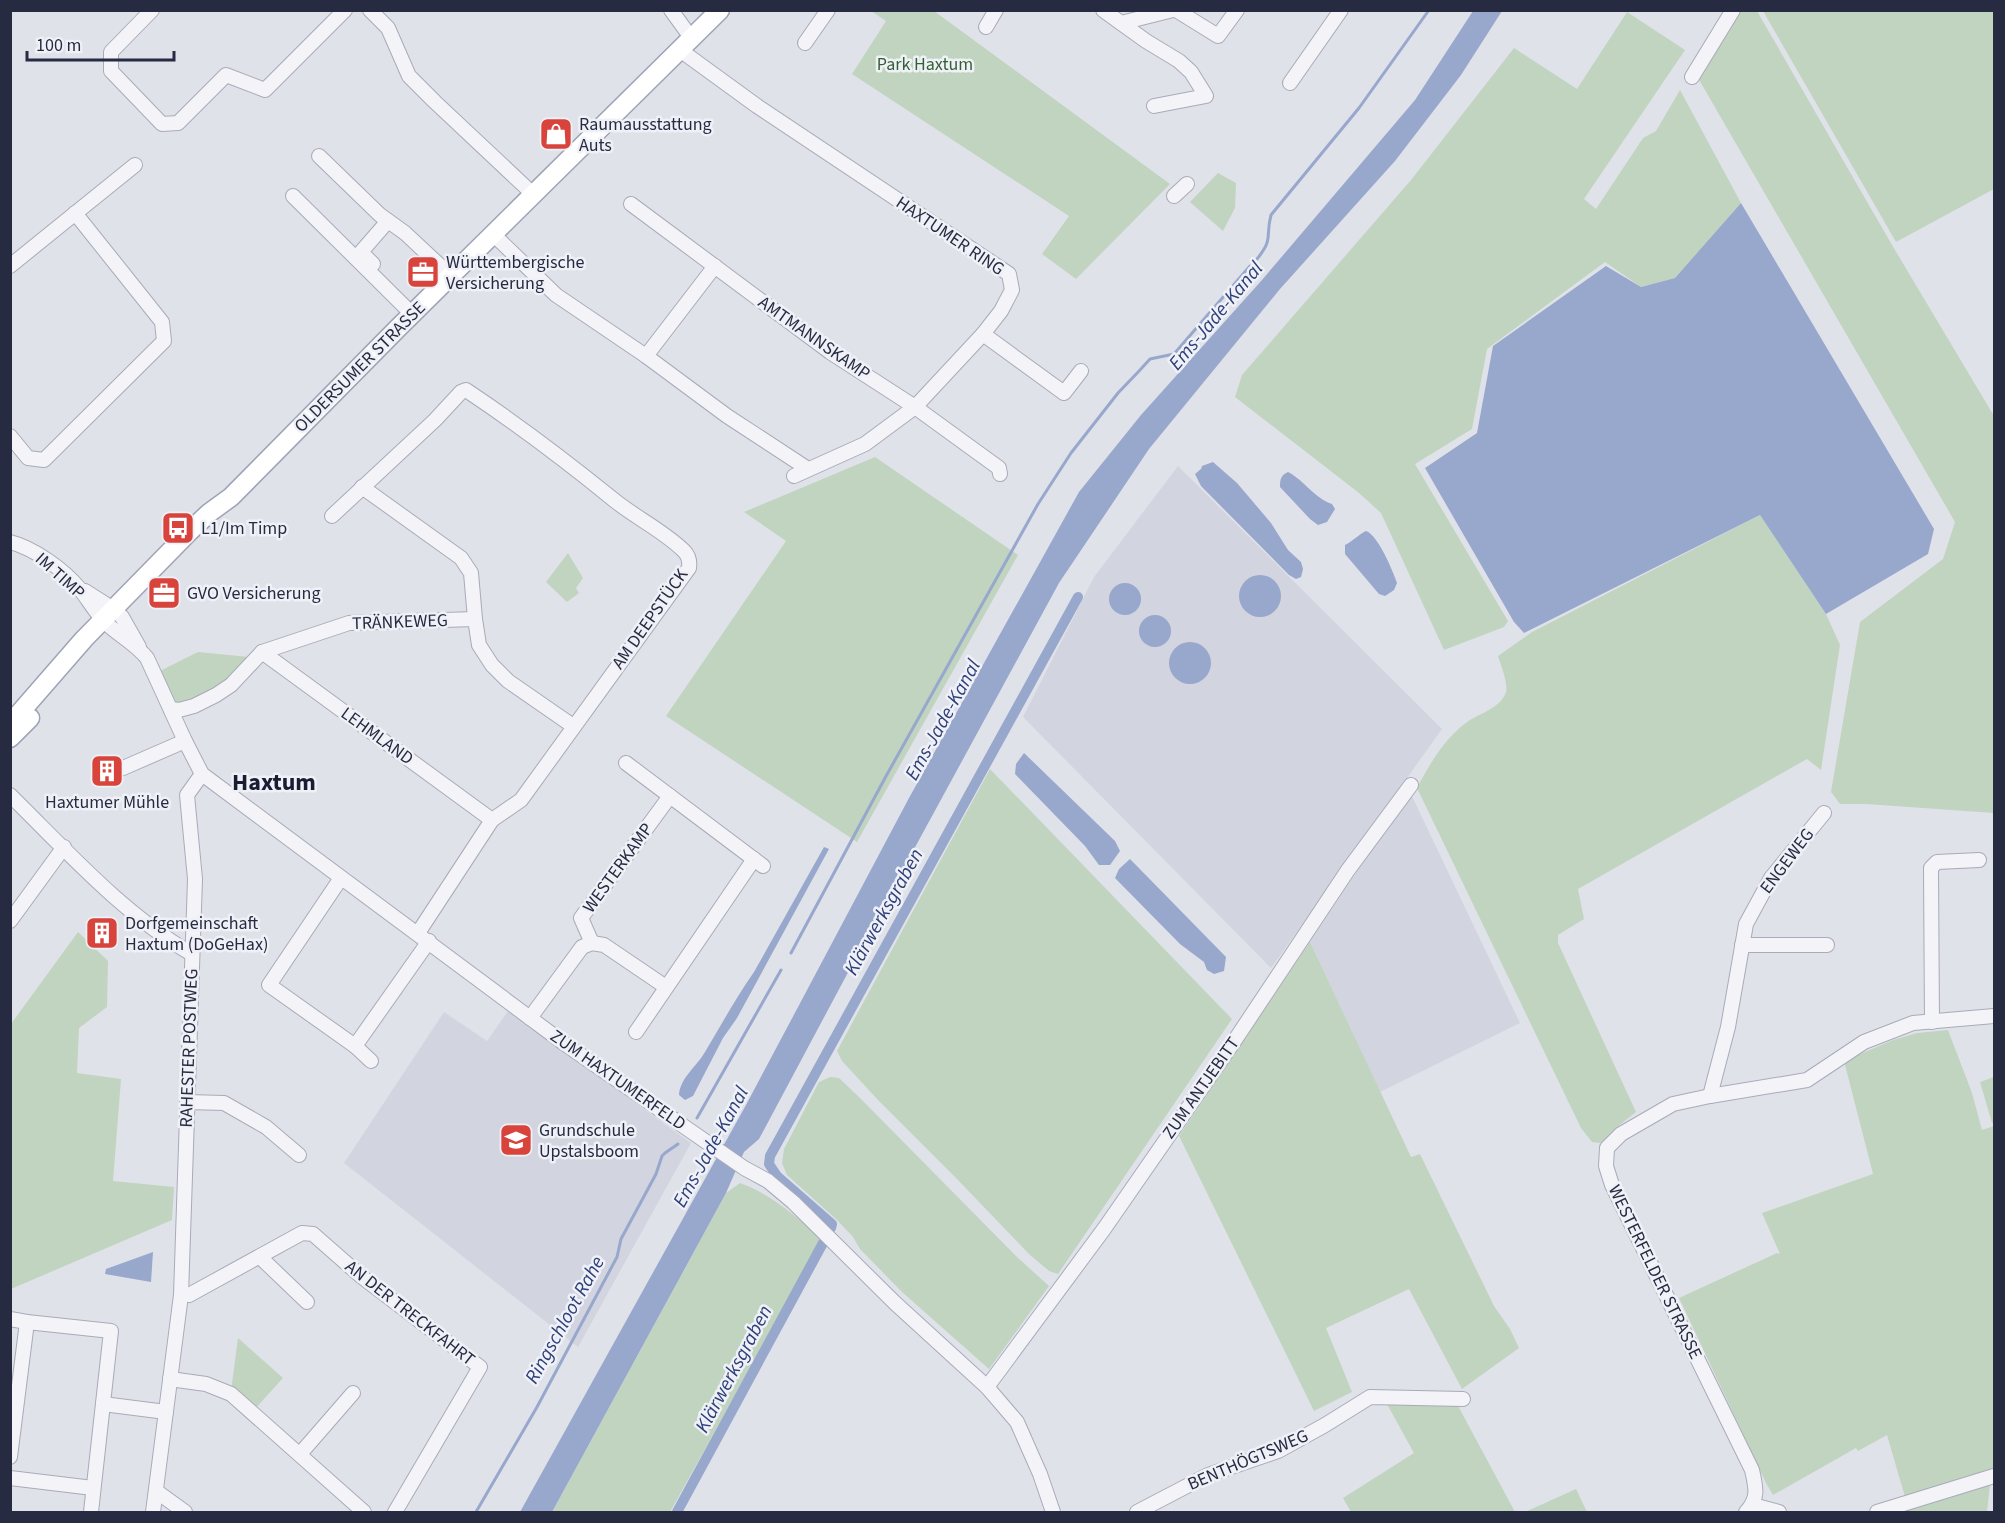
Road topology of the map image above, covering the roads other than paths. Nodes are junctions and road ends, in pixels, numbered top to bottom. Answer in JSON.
{"nodes":[{"id":1,"x":152,"y":10,"type":"edge"},
{"id":2,"x":345,"y":10,"type":"edge"},
{"id":3,"x":370,"y":10,"type":"edge"},
{"id":4,"x":671,"y":10,"type":"edge"},
{"id":5,"x":720,"y":10,"type":"edge"},
{"id":6,"x":828,"y":10,"type":"edge"},
{"id":7,"x":996,"y":10,"type":"edge"},
{"id":8,"x":1174,"y":10,"type":"edge"},
{"id":9,"x":1237,"y":10,"type":"edge"},
{"id":10,"x":1341,"y":10,"type":"edge"},
{"id":11,"x":1733,"y":10,"type":"edge"},
{"id":12,"x":1112,"y":15,"type":"edge"},
{"id":13,"x":986,"y":27,"type":"dead end"},
{"id":14,"x":805,"y":43,"type":"dead end"},
{"id":15,"x":686,"y":44,"type":"junction"},
{"id":16,"x":1692,"y":78,"type":"dead end"},
{"id":17,"x":1290,"y":83,"type":"dead end"},
{"id":18,"x":1154,"y":106,"type":"dead end"},
{"id":19,"x":319,"y":156,"type":"dead end"},
{"id":20,"x":135,"y":165,"type":"dead end"},
{"id":21,"x":1187,"y":184,"type":"dead end"},
{"id":22,"x":293,"y":195,"type":"dead end"},
{"id":23,"x":534,"y":195,"type":"junction"},
{"id":24,"x":1174,"y":196,"type":"dead end"},
{"id":25,"x":631,"y":204,"type":"dead end"},
{"id":26,"x":75,"y":213,"type":"junction"},
{"id":27,"x":388,"y":221,"type":"junction"},
{"id":28,"x":493,"y":234,"type":"junction"},
{"id":29,"x":10,"y":266,"type":"edge"},
{"id":30,"x":715,"y":266,"type":"junction"},
{"id":31,"x":451,"y":276,"type":"junction"},
{"id":32,"x":409,"y":306,"type":"junction"},
{"id":33,"x":983,"y":334,"type":"junction"},
{"id":34,"x":646,"y":356,"type":"junction"},
{"id":35,"x":1081,"y":371,"type":"dead end"},
{"id":36,"x":915,"y":407,"type":"junction"},
{"id":37,"x":10,"y":435,"type":"edge"},
{"id":38,"x":808,"y":469,"type":"junction"},
{"id":39,"x":1000,"y":474,"type":"dead end"},
{"id":40,"x":794,"y":476,"type":"dead end"},
{"id":41,"x":362,"y":487,"type":"junction"},
{"id":42,"x":332,"y":516,"type":"dead end"},
{"id":43,"x":10,"y":542,"type":"edge"},
{"id":44,"x":112,"y":618,"type":"junction"},
{"id":45,"x":475,"y":620,"type":"junction"},
{"id":46,"x":262,"y":652,"type":"junction"},
{"id":47,"x":171,"y":709,"type":"junction"},
{"id":48,"x":10,"y":724,"type":"edge"},
{"id":49,"x":573,"y":726,"type":"junction"},
{"id":50,"x":10,"y":738,"type":"edge"},
{"id":51,"x":185,"y":741,"type":"junction"},
{"id":52,"x":626,"y":763,"type":"dead end"},
{"id":53,"x":123,"y":768,"type":"dead end"},
{"id":54,"x":202,"y":774,"type":"junction"},
{"id":55,"x":1411,"y":785,"type":"dead end"},
{"id":56,"x":10,"y":795,"type":"edge"},
{"id":57,"x":670,"y":796,"type":"junction"},
{"id":58,"x":1824,"y":813,"type":"dead end"},
{"id":59,"x":492,"y":820,"type":"junction"},
{"id":60,"x":64,"y":847,"type":"junction"},
{"id":61,"x":1979,"y":860,"type":"dead end"},
{"id":62,"x":341,"y":878,"type":"junction"},
{"id":63,"x":10,"y":921,"type":"edge"},
{"id":64,"x":423,"y":937,"type":"junction"},
{"id":65,"x":592,"y":943,"type":"junction"},
{"id":66,"x":1742,"y":945,"type":"junction"},
{"id":67,"x":1827,"y":945,"type":"dead end"},
{"id":68,"x":192,"y":954,"type":"junction"},
{"id":69,"x":666,"y":987,"type":"junction"},
{"id":70,"x":1995,"y":1016,"type":"edge"},
{"id":71,"x":531,"y":1018,"type":"junction"},
{"id":72,"x":1932,"y":1022,"type":"junction"},
{"id":73,"x":636,"y":1032,"type":"dead end"},
{"id":74,"x":355,"y":1046,"type":"junction"},
{"id":75,"x":371,"y":1061,"type":"dead end"},
{"id":76,"x":1710,"y":1096,"type":"junction"},
{"id":77,"x":187,"y":1102,"type":"junction"},
{"id":78,"x":298,"y":1155,"type":"dead end"},
{"id":79,"x":260,"y":1257,"type":"junction"},
{"id":80,"x":181,"y":1295,"type":"junction"},
{"id":81,"x":307,"y":1302,"type":"dead end"},
{"id":82,"x":10,"y":1319,"type":"edge"},
{"id":83,"x":27,"y":1322,"type":"junction"},
{"id":84,"x":170,"y":1379,"type":"junction"},
{"id":85,"x":987,"y":1387,"type":"junction"},
{"id":86,"x":353,"y":1393,"type":"dead end"},
{"id":87,"x":1462,"y":1399,"type":"dead end"},
{"id":88,"x":103,"y":1404,"type":"junction"},
{"id":89,"x":165,"y":1412,"type":"junction"},
{"id":90,"x":300,"y":1454,"type":"junction"},
{"id":91,"x":10,"y":1457,"type":"edge"},
{"id":92,"x":1995,"y":1476,"type":"edge"},
{"id":93,"x":10,"y":1478,"type":"edge"},
{"id":94,"x":93,"y":1488,"type":"junction"},
{"id":95,"x":156,"y":1491,"type":"junction"},
{"id":96,"x":1749,"y":1509,"type":"edge"},
{"id":97,"x":91,"y":1512,"type":"edge"},
{"id":98,"x":153,"y":1512,"type":"edge"},
{"id":99,"x":185,"y":1512,"type":"edge"},
{"id":100,"x":364,"y":1512,"type":"edge"},
{"id":101,"x":395,"y":1512,"type":"edge"},
{"id":102,"x":1053,"y":1512,"type":"edge"},
{"id":103,"x":1137,"y":1512,"type":"edge"},
{"id":104,"x":1779,"y":1512,"type":"edge"},
{"id":105,"x":1877,"y":1512,"type":"edge"}],
"edges":[{"from":1,"to":2,"type":"street"},
{"from":3,"to":23,"type":"street"},
{"from":4,"to":15,"type":"street","name":"HAXTUMER RING"},
{"from":5,"to":15,"type":"main road","name":"OLDERSUMER STRASSE"},
{"from":6,"to":14,"type":"street"},
{"from":7,"to":13,"type":"street"},
{"from":8,"to":9,"type":"street"},
{"from":8,"to":12,"type":"street"},
{"from":10,"to":17,"type":"street"},
{"from":11,"to":16,"type":"street"},
{"from":12,"to":18,"type":"street"},
{"from":15,"to":23,"type":"main road","name":"OLDERSUMER STRASSE"},
{"from":15,"to":33,"type":"street","name":"HAXTUMER RING"},
{"from":19,"to":27,"type":"street"},
{"from":20,"to":26,"type":"street"},
{"from":21,"to":24,"type":"street"},
{"from":22,"to":32,"type":"street"},
{"from":23,"to":28,"type":"main road","name":"OLDERSUMER STRASSE"},
{"from":25,"to":30,"type":"street","name":"AMTMANNSKAMP"},
{"from":26,"to":29,"type":"street"},
{"from":26,"to":37,"type":"street"},
{"from":27,"to":31,"type":"street"},
{"from":27,"to":32,"type":"street"},
{"from":28,"to":31,"type":"main road","name":"OLDERSUMER STRASSE"},
{"from":28,"to":34,"type":"street"},
{"from":30,"to":34,"type":"street"},
{"from":30,"to":36,"type":"street","name":"AMTMANNSKAMP"},
{"from":31,"to":32,"type":"main road","name":"OLDERSUMER STRASSE"},
{"from":32,"to":44,"type":"main road","name":"OLDERSUMER STRASSE"},
{"from":33,"to":35,"type":"street"},
{"from":33,"to":36,"type":"street","name":"HAXTUMER RING"},
{"from":34,"to":38,"type":"street"},
{"from":36,"to":38,"type":"street","name":"HAXTUMER RING"},
{"from":36,"to":39,"type":"street","name":"AMTMANNSKAMP"},
{"from":38,"to":40,"type":"street","name":"HAXTUMER RING"},
{"from":41,"to":42,"type":"street","name":"AM DEEPSTÜCK"},
{"from":41,"to":45,"type":"street"},
{"from":41,"to":49,"type":"street","name":"AM DEEPSTÜCK"},
{"from":43,"to":44,"type":"street","name":"IM TIMP"},
{"from":44,"to":47,"type":"street","name":"IM TIMP"},
{"from":44,"to":48,"type":"main road","name":"OLDERSUMER STRASSE"},
{"from":44,"to":50,"type":"main road","name":"OLDERSUMER STRASSE"},
{"from":45,"to":46,"type":"street","name":"TRÄNKEWEG"},
{"from":45,"to":49,"type":"street"},
{"from":46,"to":47,"type":"street","name":"TRÄNKEWEG"},
{"from":46,"to":59,"type":"street","name":"LEHMLAND"},
{"from":47,"to":51,"type":"street"},
{"from":49,"to":59,"type":"street","name":"AM DEEPSTÜCK"},
{"from":51,"to":53,"type":"street"},
{"from":51,"to":54,"type":"street"},
{"from":52,"to":57,"type":"street"},
{"from":54,"to":62,"type":"street","name":"ZUM HAXTUMERFELD"},
{"from":54,"to":68,"type":"street","name":"RAHESTER POSTWEG"},
{"from":55,"to":85,"type":"street","name":"ZUM ANTJEBITT"},
{"from":56,"to":60,"type":"street"},
{"from":57,"to":65,"type":"street","name":"WESTERKAMP"},
{"from":57,"to":69,"type":"street"},
{"from":58,"to":66,"type":"street","name":"ENGEWEG"},
{"from":59,"to":64,"type":"street","name":"AM DEEPSTÜCK"},
{"from":60,"to":63,"type":"street"},
{"from":60,"to":68,"type":"street"},
{"from":61,"to":72,"type":"street"},
{"from":62,"to":64,"type":"street","name":"ZUM HAXTUMERFELD"},
{"from":62,"to":74,"type":"street"},
{"from":64,"to":71,"type":"street","name":"ZUM HAXTUMERFELD"},
{"from":64,"to":74,"type":"street","name":"AM DEEPSTÜCK"},
{"from":65,"to":69,"type":"street","name":"WESTERKAMP"},
{"from":65,"to":71,"type":"street","name":"WESTERKAMP"},
{"from":66,"to":67,"type":"street"},
{"from":66,"to":76,"type":"street","name":"ENGEWEG"},
{"from":68,"to":77,"type":"street","name":"RAHESTER POSTWEG"},
{"from":69,"to":73,"type":"street"},
{"from":70,"to":72,"type":"street","name":"WESTERFELDER STRASSE"},
{"from":71,"to":85,"type":"street","name":"ZUM HAXTUMERFELD"},
{"from":72,"to":76,"type":"street","name":"WESTERFELDER STRASSE"},
{"from":74,"to":75,"type":"street"},
{"from":76,"to":96,"type":"street","name":"WESTERFELDER STRASSE"},
{"from":77,"to":78,"type":"street"},
{"from":77,"to":80,"type":"street","name":"RAHESTER POSTWEG"},
{"from":79,"to":80,"type":"street","name":"AN DER TRECKFAHRT"},
{"from":79,"to":81,"type":"street"},
{"from":79,"to":101,"type":"street","name":"AN DER TRECKFAHRT"},
{"from":80,"to":84,"type":"street","name":"RAHESTER POSTWEG"},
{"from":82,"to":83,"type":"street"},
{"from":83,"to":88,"type":"street"},
{"from":83,"to":91,"type":"street"},
{"from":84,"to":89,"type":"street","name":"RAHESTER POSTWEG"},
{"from":84,"to":90,"type":"street"},
{"from":85,"to":102,"type":"street","name":"ZUM HAXTUMERFELD"},
{"from":86,"to":90,"type":"street"},
{"from":87,"to":103,"type":"street","name":"BENTHÖGTSWEG"},
{"from":88,"to":89,"type":"street"},
{"from":88,"to":94,"type":"street"},
{"from":89,"to":95,"type":"street","name":"RAHESTER POSTWEG"},
{"from":90,"to":100,"type":"street"},
{"from":92,"to":105,"type":"street"},
{"from":93,"to":94,"type":"street"},
{"from":94,"to":97,"type":"street"},
{"from":95,"to":98,"type":"street","name":"RAHESTER POSTWEG"},
{"from":95,"to":99,"type":"street"},
{"from":96,"to":104,"type":"street"}]}
